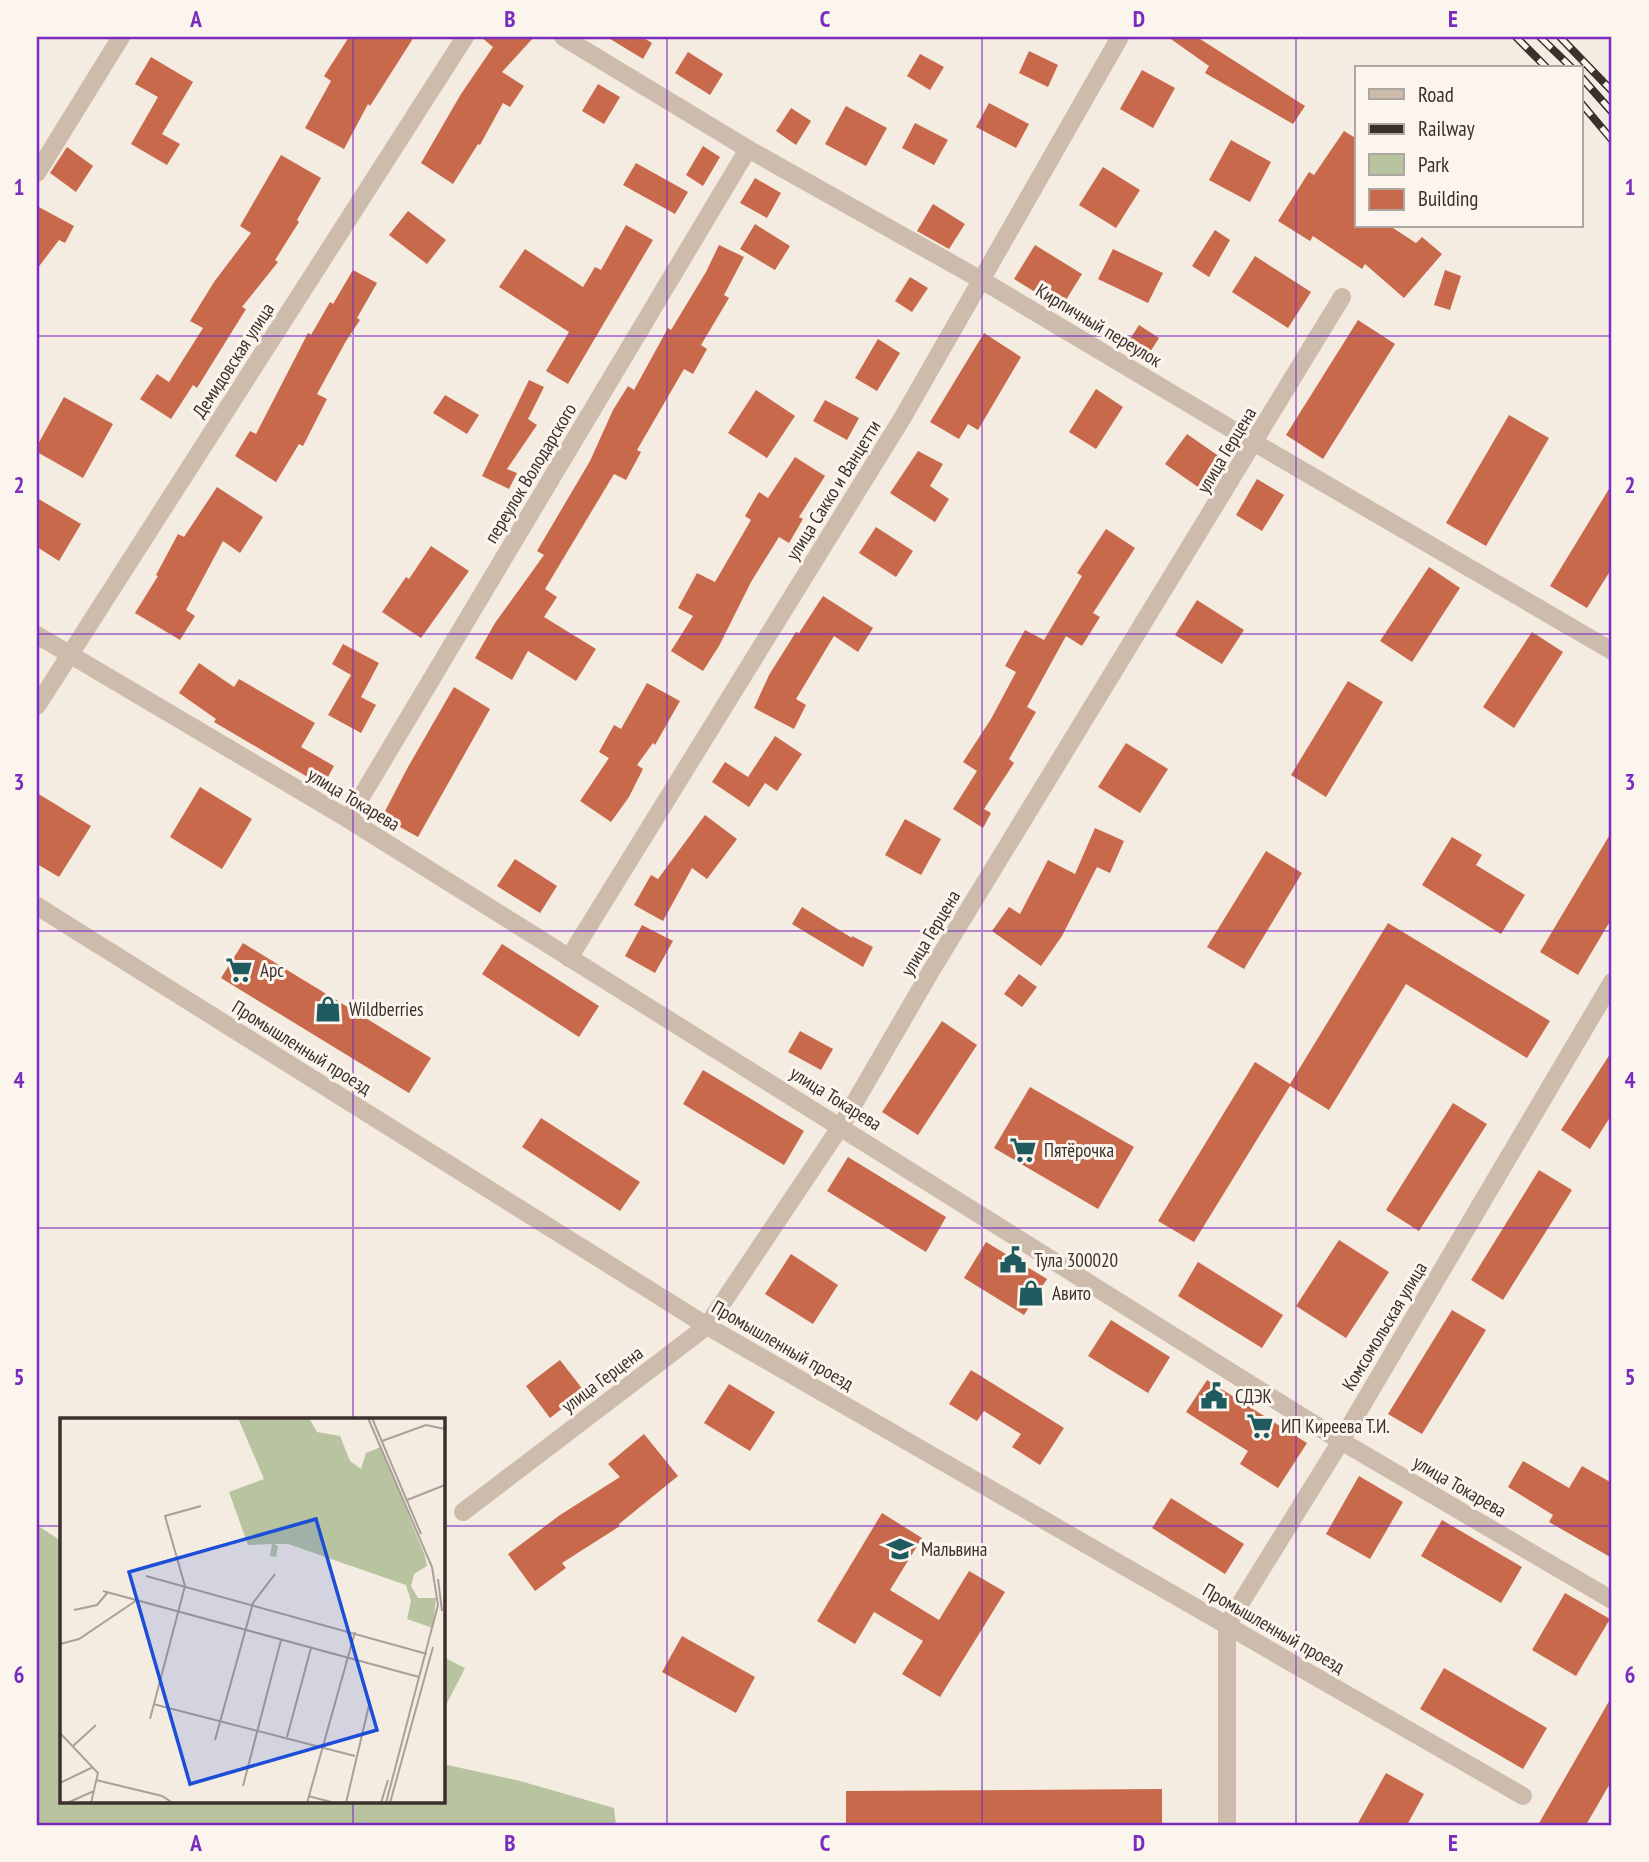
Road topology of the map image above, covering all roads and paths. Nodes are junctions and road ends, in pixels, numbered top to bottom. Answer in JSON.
{"nodes":[{"id":1,"x":121,"y":37,"type":"edge"},
{"id":2,"x":465,"y":37,"type":"edge"},
{"id":3,"x":563,"y":37,"type":"edge"},
{"id":4,"x":1120,"y":37,"type":"edge"},
{"id":5,"x":748,"y":149,"type":"junction"},
{"id":6,"x":37,"y":173,"type":"edge"},
{"id":7,"x":982,"y":281,"type":"junction"},
{"id":8,"x":1342,"y":297,"type":"dead end"},
{"id":9,"x":1255,"y":443,"type":"junction"},
{"id":10,"x":37,"y":635,"type":"edge"},
{"id":11,"x":1612,"y":651,"type":"edge"},
{"id":12,"x":69,"y":654,"type":"junction"},
{"id":13,"x":37,"y":706,"type":"edge"},
{"id":14,"x":348,"y":819,"type":"junction"},
{"id":15,"x":37,"y":906,"type":"edge"},
{"id":16,"x":569,"y":958,"type":"junction"},
{"id":17,"x":1612,"y":982,"type":"edge"},
{"id":18,"x":841,"y":1126,"type":"junction"},
{"id":19,"x":707,"y":1326,"type":"junction"},
{"id":20,"x":1340,"y":1441,"type":"junction"},
{"id":21,"x":463,"y":1512,"type":"dead end"},
{"id":22,"x":1612,"y":1600,"type":"edge"},
{"id":23,"x":1227,"y":1625,"type":"junction"},
{"id":24,"x":1523,"y":1796,"type":"dead end"},
{"id":25,"x":1227,"y":1825,"type":"edge"}],
"edges":[{"from":1,"to":6,"type":"street"},
{"from":2,"to":12,"type":"street","name":"Демидовская улица"},
{"from":3,"to":5,"type":"street","name":"Кирпичный переулок"},
{"from":4,"to":7,"type":"street","name":"улица Сакко и Ванцетти"},
{"from":5,"to":7,"type":"street","name":"Кирпичный переулок"},
{"from":5,"to":14,"type":"street","name":"переулок Володарского"},
{"from":7,"to":9,"type":"street","name":"Кирпичный переулок"},
{"from":7,"to":16,"type":"street","name":"улица Сакко и Ванцетти"},
{"from":8,"to":9,"type":"street","name":"улица Герцена"},
{"from":9,"to":11,"type":"street","name":"Кирпичный переулок"},
{"from":9,"to":18,"type":"street","name":"улица Герцена"},
{"from":10,"to":12,"type":"street","name":"улица Токарева"},
{"from":12,"to":13,"type":"street","name":"Демидовская улица"},
{"from":12,"to":14,"type":"street","name":"улица Токарева"},
{"from":14,"to":16,"type":"street","name":"улица Токарева"},
{"from":15,"to":19,"type":"street","name":"Промышленный проезд"},
{"from":16,"to":18,"type":"street","name":"улица Токарева"},
{"from":17,"to":20,"type":"street","name":"Комсомольская улица"},
{"from":18,"to":19,"type":"street","name":"улица Герцена"},
{"from":18,"to":20,"type":"street","name":"улица Токарева"},
{"from":19,"to":21,"type":"street","name":"улица Герцена"},
{"from":19,"to":23,"type":"street","name":"Промышленный проезд"},
{"from":20,"to":22,"type":"street","name":"улица Токарева"},
{"from":20,"to":23,"type":"street","name":"Комсомольская улица"},
{"from":23,"to":24,"type":"street","name":"Промышленный проезд"},
{"from":23,"to":25,"type":"street"}]}
